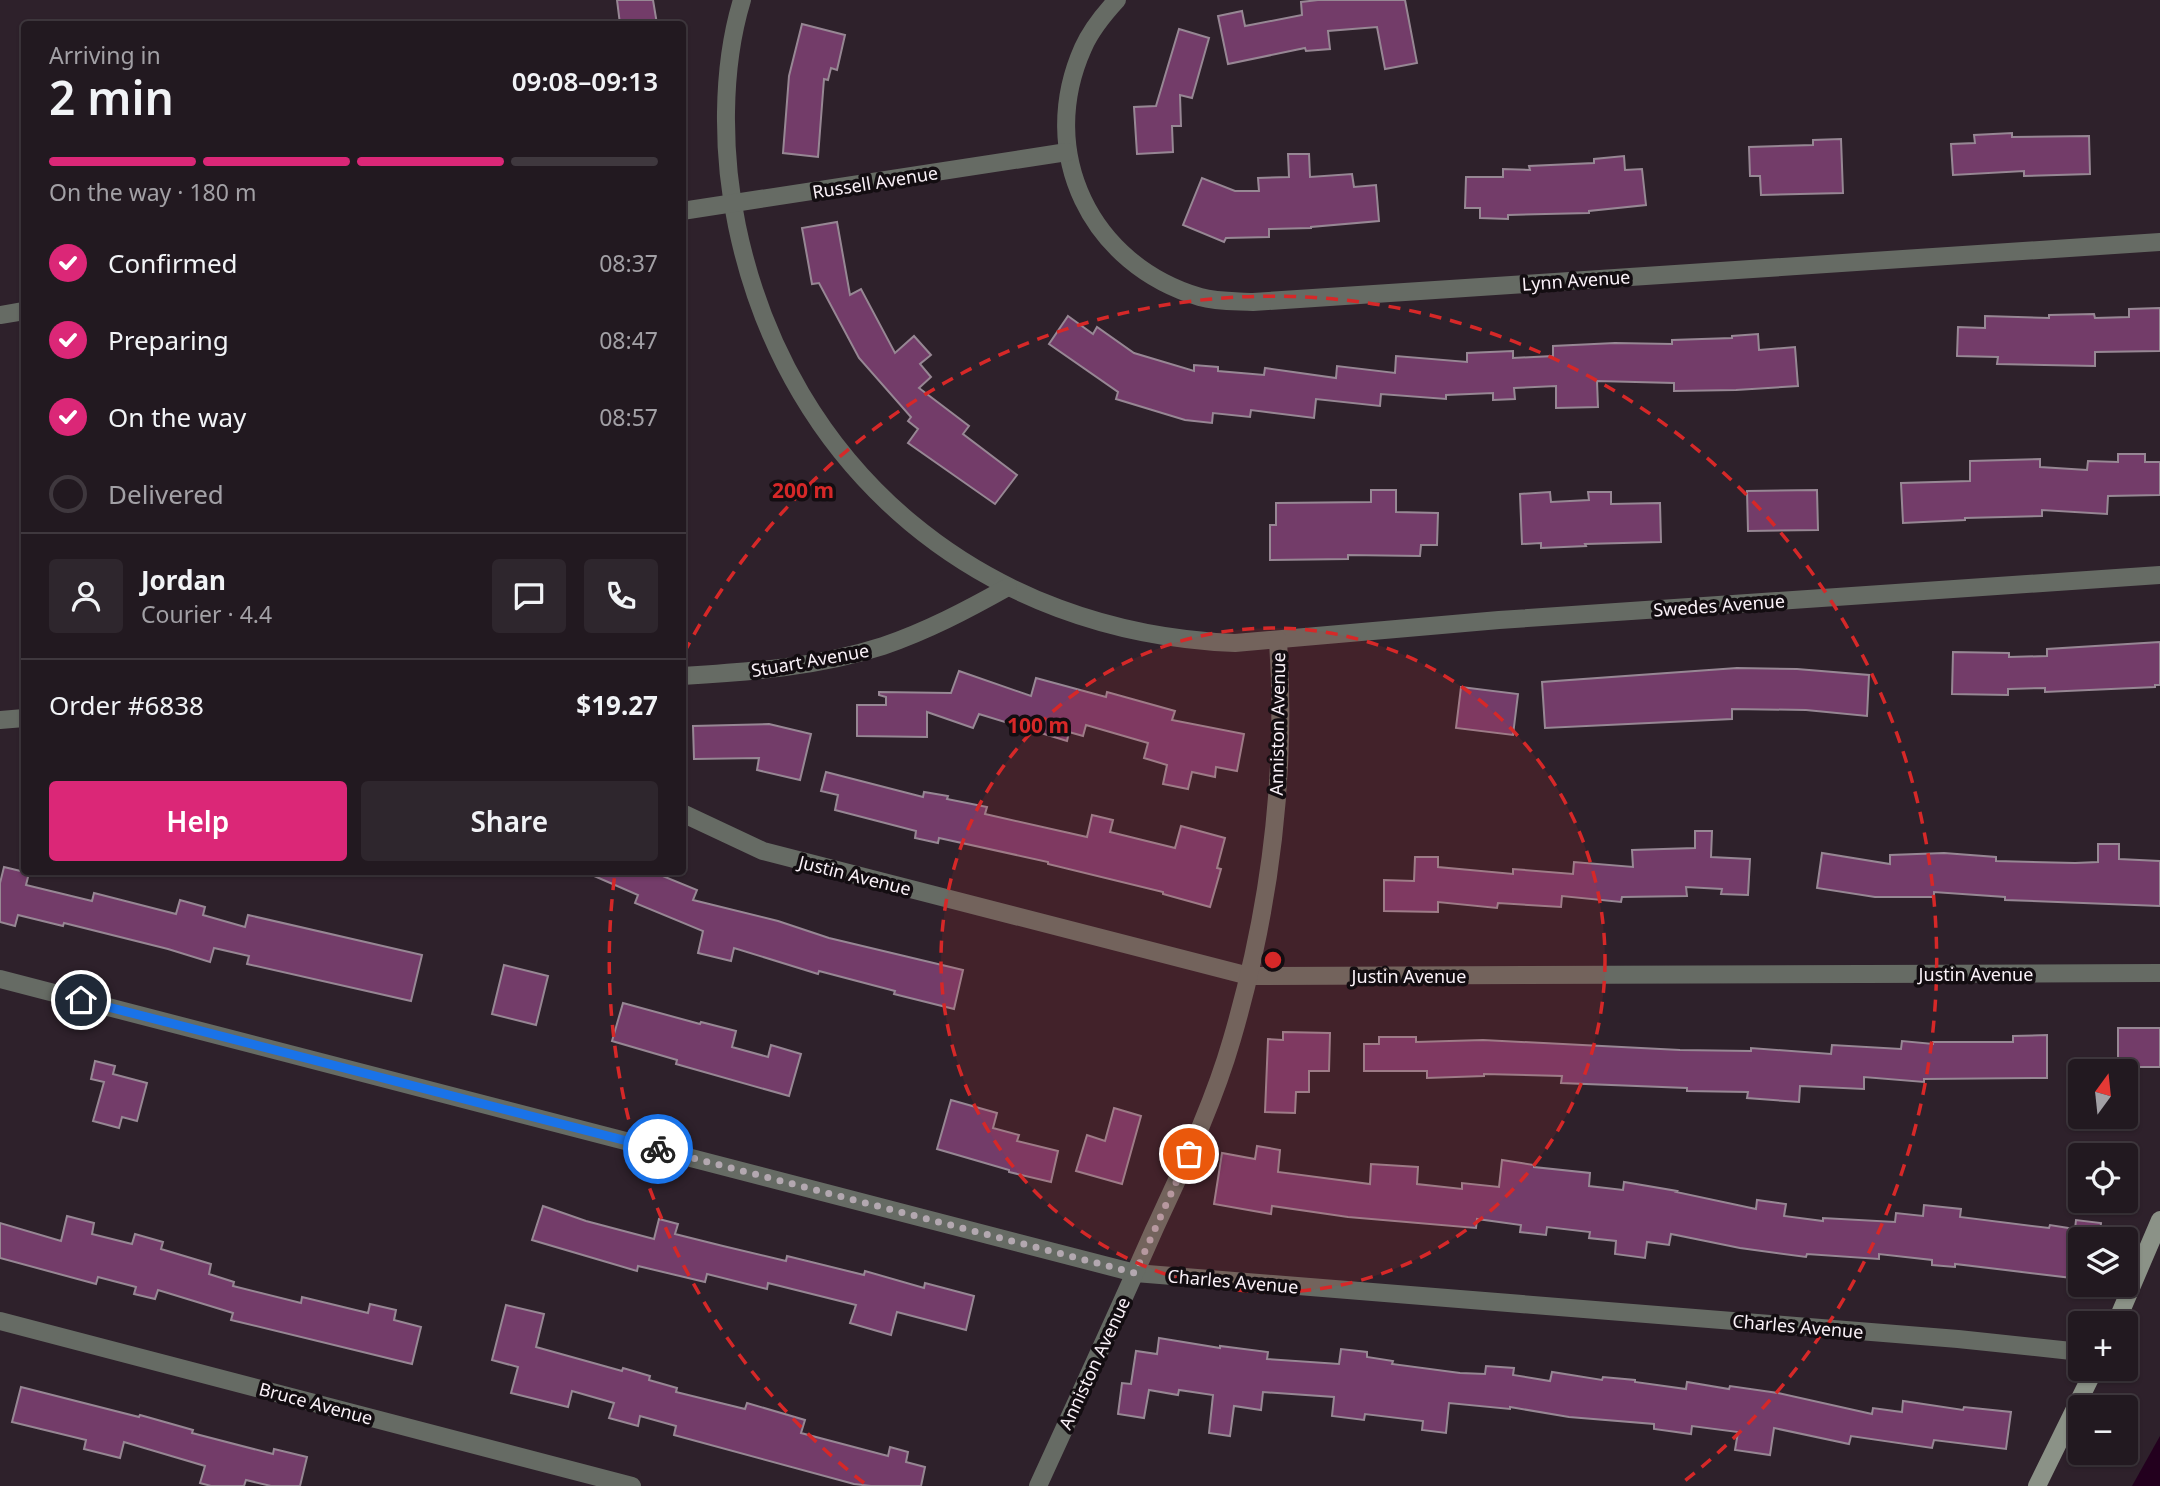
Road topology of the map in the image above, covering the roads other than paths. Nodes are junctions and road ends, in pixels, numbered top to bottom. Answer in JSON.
{"nodes":[{"id":1,"x":742,"y":0,"type":"edge"},
{"id":2,"x":1116,"y":0,"type":"edge"},
{"id":3,"x":1068,"y":152,"type":"junction"},
{"id":4,"x":732,"y":204,"type":"junction"},
{"id":5,"x":686,"y":210,"type":"edge"},
{"id":6,"x":2160,"y":242,"type":"edge"},
{"id":7,"x":21,"y":312,"type":"edge"},
{"id":8,"x":0,"y":315,"type":"edge"},
{"id":9,"x":2160,"y":575,"type":"edge"},
{"id":10,"x":1008,"y":587,"type":"junction"},
{"id":11,"x":1278,"y":640,"type":"junction"},
{"id":12,"x":686,"y":676,"type":"edge"},
{"id":13,"x":21,"y":718,"type":"edge"},
{"id":14,"x":0,"y":720,"type":"edge"},
{"id":15,"x":686,"y":815,"type":"edge"},
{"id":16,"x":2160,"y":973,"type":"edge"},
{"id":17,"x":1249,"y":976,"type":"junction"},
{"id":18,"x":0,"y":979,"type":"edge"},
{"id":19,"x":2160,"y":1220,"type":"edge"},
{"id":20,"x":1135,"y":1273,"type":"junction"},
{"id":21,"x":2121,"y":1311,"type":"edge"},
{"id":22,"x":0,"y":1321,"type":"edge"},
{"id":23,"x":2068,"y":1351,"type":"edge"},
{"id":24,"x":2089,"y":1381,"type":"edge"},
{"id":25,"x":632,"y":1486,"type":"edge"},
{"id":26,"x":1038,"y":1486,"type":"edge"},
{"id":27,"x":2037,"y":1486,"type":"edge"}],
"edges":[{"from":1,"to":4,"type":"street","name":"Anniston Avenue"},
{"from":2,"to":3,"type":"street","name":"Lynn Avenue"},
{"from":3,"to":4,"type":"street","name":"Russell Avenue"},
{"from":3,"to":6,"type":"street","name":"Lynn Avenue"},
{"from":4,"to":5,"type":"street","name":"Russell Avenue"},
{"from":4,"to":10,"type":"street","name":"Anniston Avenue"},
{"from":7,"to":8,"type":"street"},
{"from":9,"to":11,"type":"street","name":"Swedes Avenue"},
{"from":10,"to":11,"type":"street","name":"Anniston Avenue"},
{"from":10,"to":12,"type":"street","name":"Stuart Avenue"},
{"from":11,"to":17,"type":"street","name":"Anniston Avenue"},
{"from":13,"to":14,"type":"street"},
{"from":15,"to":17,"type":"street","name":"Justin Avenue"},
{"from":16,"to":17,"type":"street","name":"Justin Avenue"},
{"from":17,"to":20,"type":"street","name":"Anniston Avenue"},
{"from":18,"to":20,"type":"street","name":"Charles Avenue"},
{"from":19,"to":21,"type":"main road"},
{"from":20,"to":23,"type":"street","name":"Charles Avenue"},
{"from":20,"to":26,"type":"street","name":"Anniston Avenue"},
{"from":22,"to":25,"type":"street","name":"Bruce Avenue"},
{"from":24,"to":27,"type":"main road"}]}
